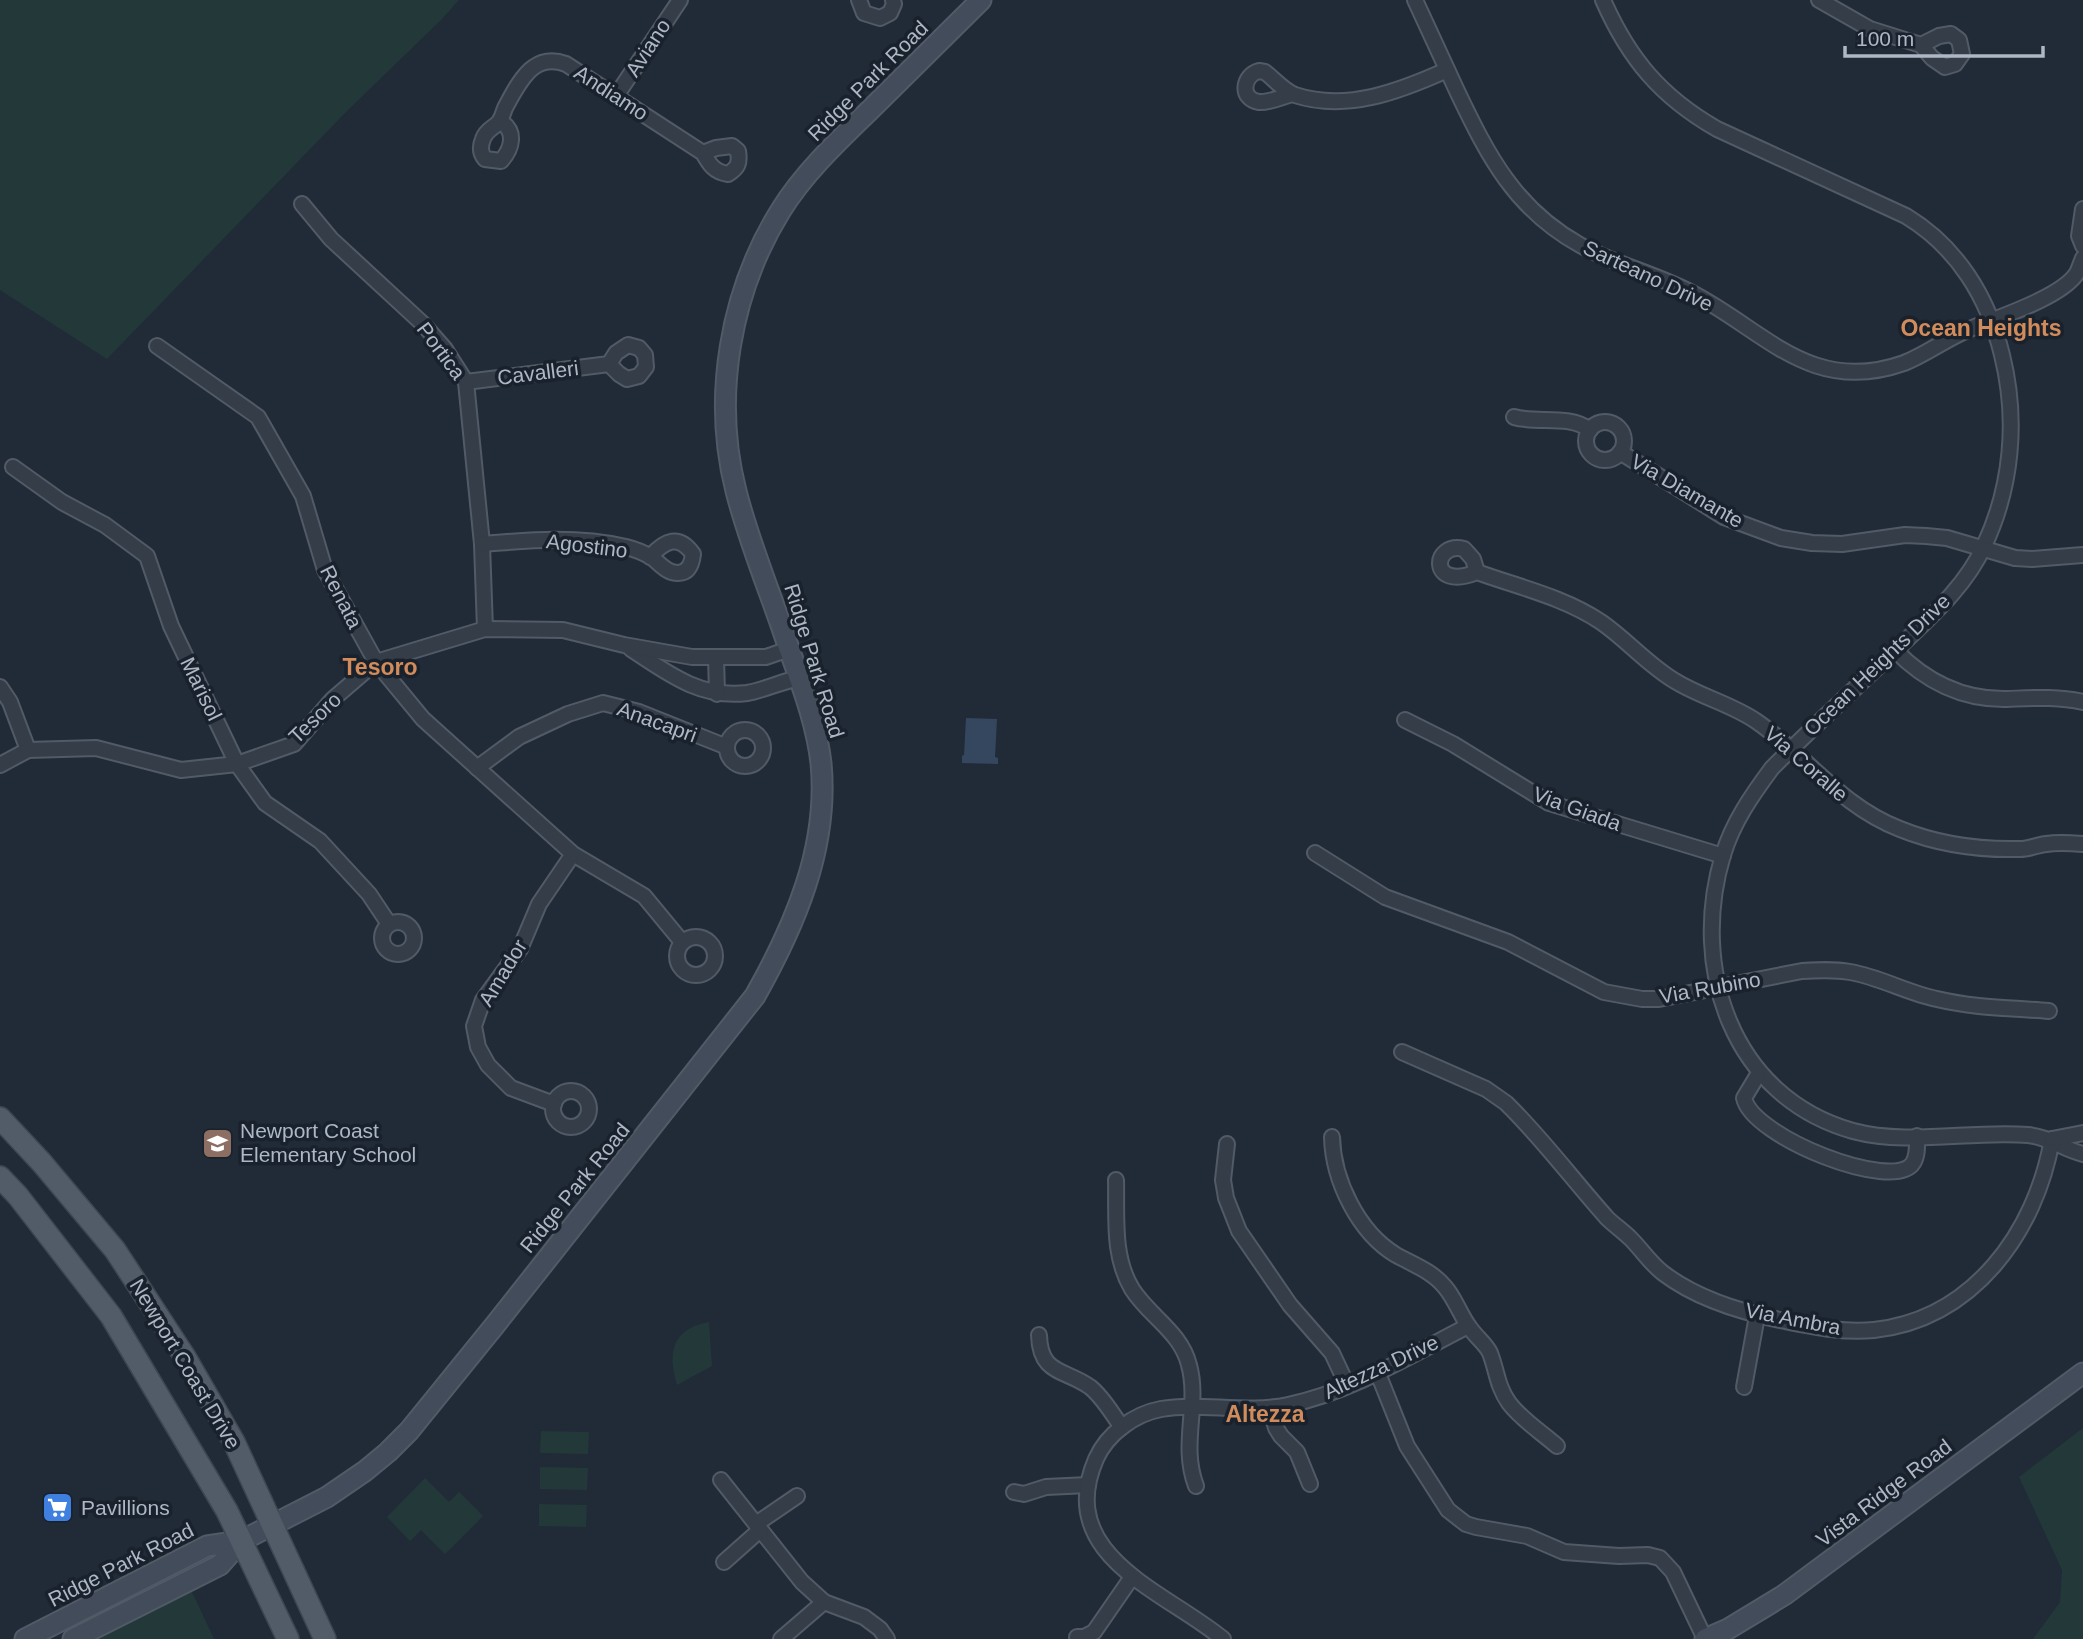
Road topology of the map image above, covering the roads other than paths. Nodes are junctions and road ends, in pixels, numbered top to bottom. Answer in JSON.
{"nodes":[{"id":1,"x":680,"y":0,"type":"edge"},
{"id":2,"x":859,"y":0,"type":"edge"},
{"id":3,"x":893,"y":0,"type":"edge"},
{"id":4,"x":981,"y":0,"type":"edge"},
{"id":5,"x":1415,"y":0,"type":"edge"},
{"id":6,"x":1603,"y":0,"type":"edge"},
{"id":7,"x":1819,"y":0,"type":"edge"},
{"id":8,"x":1921,"y":45,"type":"dead end"},
{"id":9,"x":1447,"y":70,"type":"junction"},
{"id":10,"x":1292,"y":94,"type":"dead end"},
{"id":11,"x":616,"y":96,"type":"junction"},
{"id":12,"x":500,"y":121,"type":"dead end"},
{"id":13,"x":704,"y":153,"type":"dead end"},
{"id":14,"x":302,"y":204,"type":"dead end"},
{"id":15,"x":2083,"y":209,"type":"edge"},
{"id":16,"x":2083,"y":246,"type":"edge"},
{"id":17,"x":2083,"y":258,"type":"edge"},
{"id":18,"x":1991,"y":320,"type":"junction"},
{"id":19,"x":157,"y":346,"type":"dead end"},
{"id":20,"x":610,"y":364,"type":"dead end"},
{"id":21,"x":466,"y":382,"type":"junction"},
{"id":22,"x":1514,"y":417,"type":"dead end"},
{"id":23,"x":1590,"y":430,"type":"junction"},
{"id":24,"x":1620,"y":452,"type":"junction"},
{"id":25,"x":13,"y":467,"type":"dead end"},
{"id":26,"x":482,"y":544,"type":"junction"},
{"id":27,"x":1983,"y":548,"type":"junction"},
{"id":28,"x":2083,"y":555,"type":"edge"},
{"id":29,"x":650,"y":557,"type":"dead end"},
{"id":30,"x":1477,"y":572,"type":"dead end"},
{"id":31,"x":485,"y":629,"type":"junction"},
{"id":32,"x":624,"y":645,"type":"junction"},
{"id":33,"x":789,"y":649,"type":"junction"},
{"id":34,"x":1895,"y":650,"type":"junction"},
{"id":35,"x":716,"y":657,"type":"junction"},
{"id":36,"x":376,"y":662,"type":"junction"},
{"id":37,"x":800,"y":678,"type":"junction"},
{"id":38,"x":0,"y":687,"type":"edge"},
{"id":39,"x":717,"y":694,"type":"junction"},
{"id":40,"x":2083,"y":702,"type":"edge"},
{"id":41,"x":1405,"y":720,"type":"dead end"},
{"id":42,"x":727,"y":747,"type":"dead end"},
{"id":43,"x":1792,"y":748,"type":"junction"},
{"id":44,"x":28,"y":750,"type":"junction"},
{"id":45,"x":237,"y":764,"type":"junction"},
{"id":46,"x":0,"y":765,"type":"edge"},
{"id":47,"x":477,"y":768,"type":"junction"},
{"id":48,"x":2083,"y":844,"type":"edge"},
{"id":49,"x":1315,"y":853,"type":"dead end"},
{"id":50,"x":573,"y":854,"type":"junction"},
{"id":51,"x":1723,"y":856,"type":"junction"},
{"id":52,"x":389,"y":924,"type":"dead end"},
{"id":53,"x":682,"y":942,"type":"dead end"},
{"id":54,"x":1719,"y":988,"type":"junction"},
{"id":55,"x":2049,"y":1011,"type":"dead end"},
{"id":56,"x":1402,"y":1052,"type":"dead end"},
{"id":57,"x":1759,"y":1073,"type":"junction"},
{"id":58,"x":554,"y":1104,"type":"dead end"},
{"id":59,"x":0,"y":1118,"type":"edge"},
{"id":60,"x":2083,"y":1133,"type":"edge"},
{"id":61,"x":1917,"y":1136,"type":"junction"},
{"id":62,"x":1332,"y":1137,"type":"dead end"},
{"id":63,"x":2052,"y":1139,"type":"junction"},
{"id":64,"x":1227,"y":1144,"type":"dead end"},
{"id":65,"x":2083,"y":1154,"type":"edge"},
{"id":66,"x":0,"y":1177,"type":"edge"},
{"id":67,"x":1116,"y":1180,"type":"dead end"},
{"id":68,"x":1757,"y":1316,"type":"junction"},
{"id":69,"x":1468,"y":1326,"type":"junction"},
{"id":70,"x":1039,"y":1335,"type":"dead end"},
{"id":71,"x":1377,"y":1371,"type":"junction"},
{"id":72,"x":2083,"y":1373,"type":"edge"},
{"id":73,"x":1347,"y":1385,"type":"junction"},
{"id":74,"x":1744,"y":1387,"type":"dead end"},
{"id":75,"x":1191,"y":1408,"type":"junction"},
{"id":76,"x":1270,"y":1408,"type":"junction"},
{"id":77,"x":1122,"y":1427,"type":"junction"},
{"id":78,"x":1557,"y":1446,"type":"dead end"},
{"id":79,"x":721,"y":1480,"type":"dead end"},
{"id":80,"x":1310,"y":1484,"type":"dead end"},
{"id":81,"x":1088,"y":1485,"type":"junction"},
{"id":82,"x":1196,"y":1486,"type":"dead end"},
{"id":83,"x":1014,"y":1492,"type":"dead end"},
{"id":84,"x":797,"y":1496,"type":"dead end"},
{"id":85,"x":273,"y":1525,"type":"junction"},
{"id":86,"x":758,"y":1527,"type":"junction"},
{"id":87,"x":241,"y":1541,"type":"junction"},
{"id":88,"x":724,"y":1562,"type":"dead end"},
{"id":89,"x":1132,"y":1577,"type":"junction"},
{"id":90,"x":824,"y":1602,"type":"junction"},
{"id":91,"x":1077,"y":1637,"type":"dead end"},
{"id":92,"x":24,"y":1639,"type":"edge"},
{"id":93,"x":73,"y":1639,"type":"edge"},
{"id":94,"x":288,"y":1639,"type":"edge"},
{"id":95,"x":325,"y":1639,"type":"edge"},
{"id":96,"x":781,"y":1639,"type":"edge"},
{"id":97,"x":887,"y":1639,"type":"edge"},
{"id":98,"x":1223,"y":1639,"type":"edge"},
{"id":99,"x":1705,"y":1639,"type":"edge"}],
"edges":[{"from":1,"to":11,"type":"street","name":"Aviano"},
{"from":2,"to":3,"type":"street"},
{"from":4,"to":33,"type":"street","name":"Ridge Park Road"},
{"from":5,"to":9,"type":"street","name":"Sarteano Drive"},
{"from":6,"to":18,"type":"street","name":"Ocean Heights Drive"},
{"from":7,"to":8,"type":"street"},
{"from":9,"to":10,"type":"street"},
{"from":9,"to":18,"type":"street","name":"Sarteano Drive"},
{"from":11,"to":12,"type":"street","name":"Andiamo"},
{"from":11,"to":13,"type":"street","name":"Andiamo"},
{"from":14,"to":21,"type":"street","name":"Portica"},
{"from":15,"to":16,"type":"street"},
{"from":17,"to":18,"type":"street","name":"Sarteano Drive"},
{"from":18,"to":27,"type":"street","name":"Ocean Heights Drive"},
{"from":19,"to":36,"type":"street","name":"Renata"},
{"from":20,"to":21,"type":"street","name":"Cavalleri"},
{"from":21,"to":26,"type":"street","name":"Portica"},
{"from":22,"to":23,"type":"street","name":"Via Diamante"},
{"from":23,"to":24,"type":"street","name":"Via Diamante"},
{"from":23,"to":24,"type":"street","name":"Via Diamante"},
{"from":24,"to":27,"type":"street","name":"Via Diamante"},
{"from":25,"to":45,"type":"street","name":"Marisol"},
{"from":26,"to":29,"type":"street","name":"Agostino"},
{"from":26,"to":31,"type":"street","name":"Portica"},
{"from":27,"to":28,"type":"street","name":"Via Diamante"},
{"from":27,"to":34,"type":"street","name":"Ocean Heights Drive"},
{"from":30,"to":43,"type":"street","name":"Via Coralle"},
{"from":31,"to":32,"type":"street","name":"Tesoro"},
{"from":31,"to":36,"type":"street","name":"Tesoro"},
{"from":32,"to":35,"type":"street","name":"Tesoro"},
{"from":32,"to":39,"type":"street","name":"Tesoro"},
{"from":33,"to":35,"type":"street","name":"Tesoro"},
{"from":33,"to":37,"type":"street","name":"Ridge Park Road"},
{"from":34,"to":40,"type":"street"},
{"from":34,"to":43,"type":"street","name":"Ocean Heights Drive"},
{"from":35,"to":39,"type":"street"},
{"from":36,"to":45,"type":"street","name":"Tesoro"},
{"from":36,"to":47,"type":"street","name":"Renata"},
{"from":37,"to":39,"type":"street","name":"Tesoro"},
{"from":37,"to":85,"type":"street","name":"Ridge Park Road"},
{"from":38,"to":44,"type":"street"},
{"from":41,"to":51,"type":"street","name":"Via Giada"},
{"from":42,"to":47,"type":"street","name":"Anacapri"},
{"from":43,"to":48,"type":"street","name":"Via Coralle"},
{"from":43,"to":51,"type":"street","name":"Ocean Heights Drive"},
{"from":44,"to":45,"type":"street","name":"Tesoro"},
{"from":44,"to":46,"type":"street","name":"Tesoro"},
{"from":45,"to":52,"type":"street","name":"Marisol"},
{"from":47,"to":50,"type":"street","name":"Renata"},
{"from":49,"to":54,"type":"street","name":"Via Rubino"},
{"from":50,"to":53,"type":"street","name":"Renata"},
{"from":50,"to":58,"type":"street","name":"Amador"},
{"from":51,"to":54,"type":"street","name":"Ocean Heights Drive"},
{"from":54,"to":55,"type":"street","name":"Via Rubino"},
{"from":54,"to":57,"type":"street","name":"Ocean Heights Drive"},
{"from":56,"to":68,"type":"street","name":"Via Ambra"},
{"from":57,"to":61,"type":"street","name":"Ocean Heights Drive"},
{"from":57,"to":61,"type":"street"},
{"from":59,"to":85,"type":"main road","name":"Newport Coast Drive"},
{"from":60,"to":63,"type":"street","name":"Ocean Heights Drive"},
{"from":61,"to":63,"type":"street","name":"Ocean Heights Drive"},
{"from":62,"to":69,"type":"street"},
{"from":63,"to":65,"type":"street","name":"Ocean Heights Drive"},
{"from":63,"to":68,"type":"street","name":"Via Ambra"},
{"from":64,"to":73,"type":"street"},
{"from":66,"to":87,"type":"main road","name":"Newport Coast Drive"},
{"from":67,"to":75,"type":"street"},
{"from":68,"to":74,"type":"street"},
{"from":69,"to":71,"type":"street","name":"Altezza Drive"},
{"from":69,"to":78,"type":"street"},
{"from":70,"to":77,"type":"street"},
{"from":71,"to":73,"type":"street","name":"Altezza Drive"},
{"from":71,"to":99,"type":"street"},
{"from":72,"to":99,"type":"street","name":"Vista Ridge Road"},
{"from":73,"to":76,"type":"street","name":"Altezza Drive"},
{"from":75,"to":76,"type":"street","name":"Altezza Drive"},
{"from":75,"to":77,"type":"street","name":"Altezza Drive"},
{"from":75,"to":82,"type":"street"},
{"from":76,"to":80,"type":"street"},
{"from":77,"to":81,"type":"street","name":"Altezza Drive"},
{"from":79,"to":86,"type":"street"},
{"from":81,"to":83,"type":"street"},
{"from":81,"to":89,"type":"street","name":"Altezza Drive"},
{"from":84,"to":86,"type":"street"},
{"from":85,"to":87,"type":"street","name":"Ridge Park Road"},
{"from":85,"to":95,"type":"main road","name":"Newport Coast Drive"},
{"from":86,"to":88,"type":"street"},
{"from":86,"to":90,"type":"street"},
{"from":87,"to":92,"type":"street","name":"Ridge Park Road"},
{"from":87,"to":93,"type":"street","name":"Ridge Park Road"},
{"from":87,"to":94,"type":"main road","name":"Newport Coast Drive"},
{"from":89,"to":91,"type":"street"},
{"from":89,"to":98,"type":"street","name":"Altezza Drive"},
{"from":90,"to":96,"type":"street"},
{"from":90,"to":97,"type":"street"}]}
